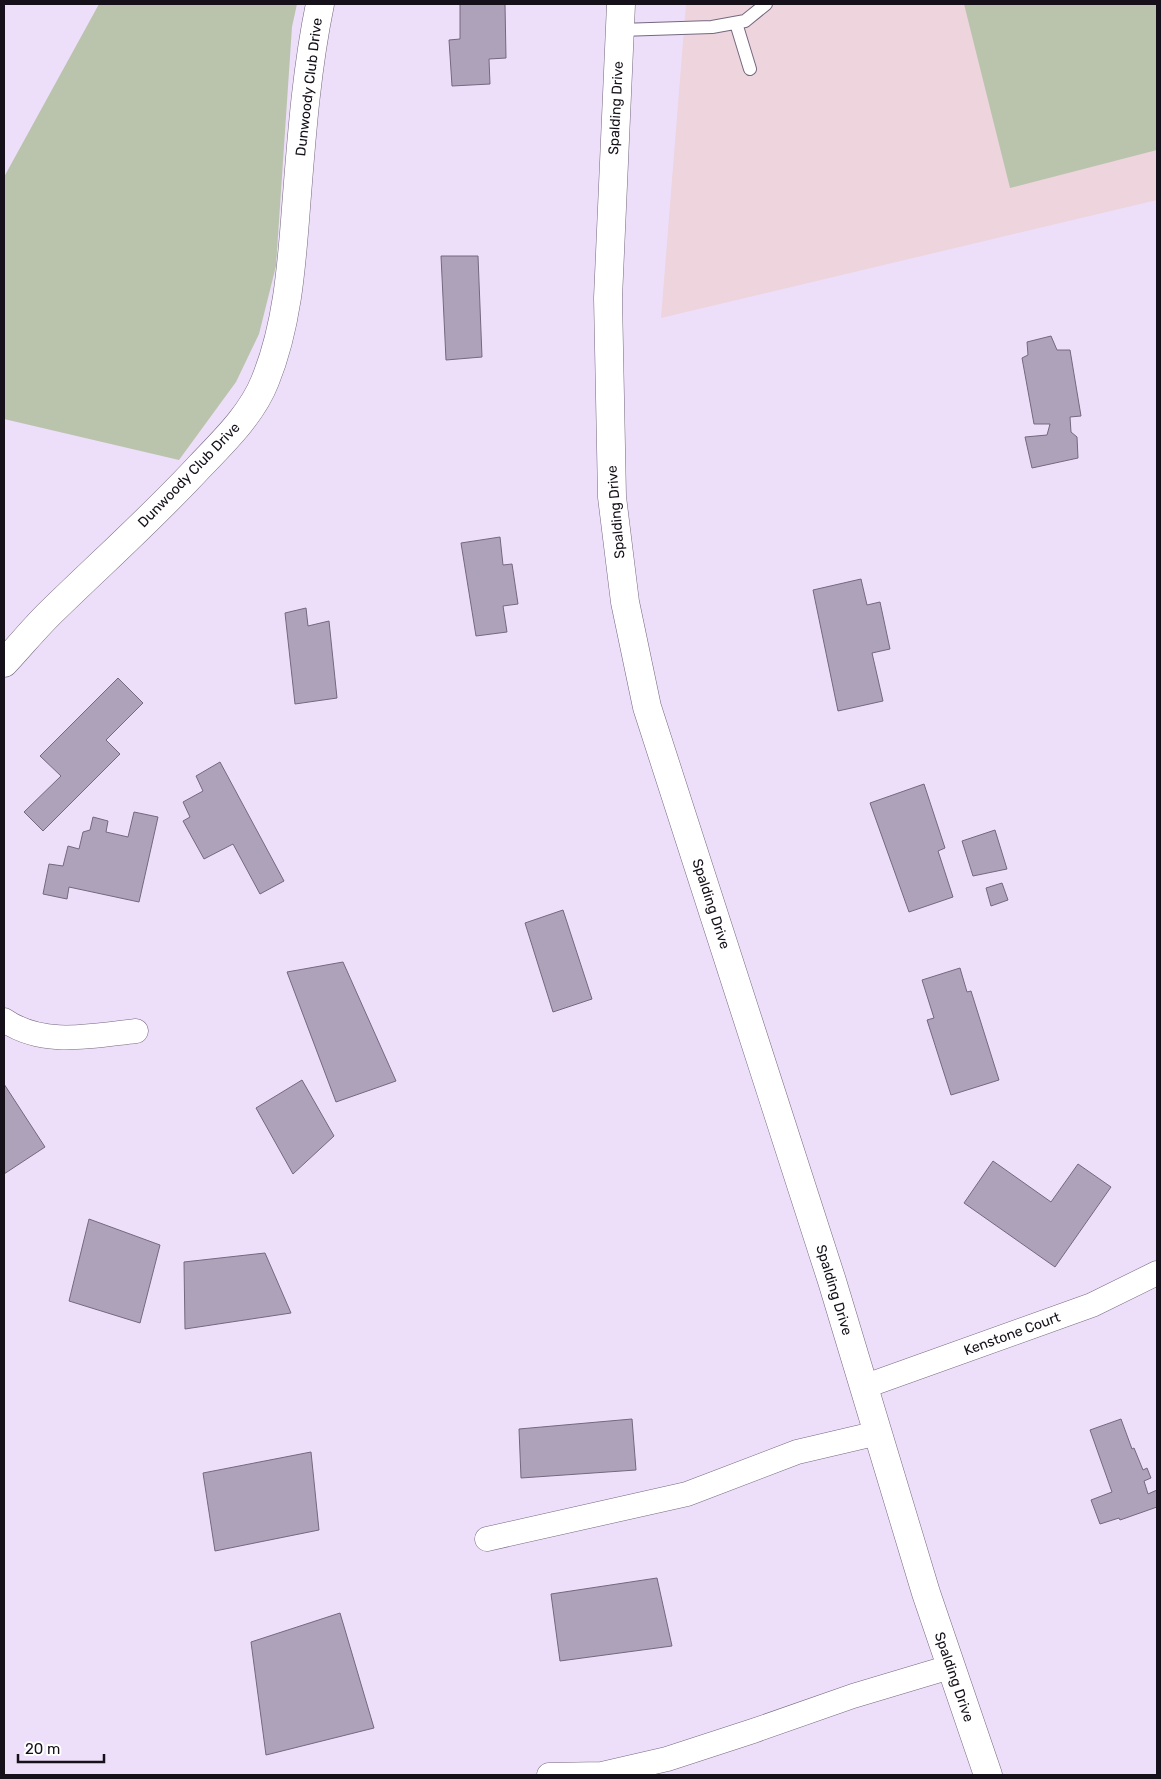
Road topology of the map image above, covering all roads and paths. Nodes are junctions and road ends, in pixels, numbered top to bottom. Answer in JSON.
{"nodes":[{"id":1,"x":320,"y":4,"type":"edge"},
{"id":2,"x":766,"y":4,"type":"edge"},
{"id":3,"x":620,"y":17,"type":"edge"},
{"id":4,"x":736,"y":23,"type":"junction"},
{"id":5,"x":750,"y":69,"type":"dead end"},
{"id":6,"x":4,"y":663,"type":"edge"},
{"id":7,"x":4,"y":1020,"type":"edge"},
{"id":8,"x":136,"y":1031,"type":"dead end"},
{"id":9,"x":1157,"y":1273,"type":"edge"},
{"id":10,"x":864,"y":1387,"type":"junction"},
{"id":11,"x":878,"y":1433,"type":"junction"},
{"id":12,"x":487,"y":1539,"type":"dead end"},
{"id":13,"x":950,"y":1667,"type":"junction"},
{"id":14,"x":549,"y":1775,"type":"edge"},
{"id":15,"x":988,"y":1775,"type":"edge"}],
"edges":[{"from":1,"to":6,"type":"street","name":"Dunwoody Club Drive"},
{"from":2,"to":4,"type":"lane"},
{"from":3,"to":4,"type":"lane"},
{"from":3,"to":10,"type":"street","name":"Spalding Drive"},
{"from":4,"to":5,"type":"lane"},
{"from":7,"to":8,"type":"street"},
{"from":9,"to":10,"type":"street","name":"Kenstone Court"},
{"from":10,"to":11,"type":"street","name":"Spalding Drive"},
{"from":11,"to":12,"type":"street"},
{"from":11,"to":13,"type":"street","name":"Spalding Drive"},
{"from":13,"to":14,"type":"street"},
{"from":13,"to":15,"type":"street","name":"Spalding Drive"}]}
